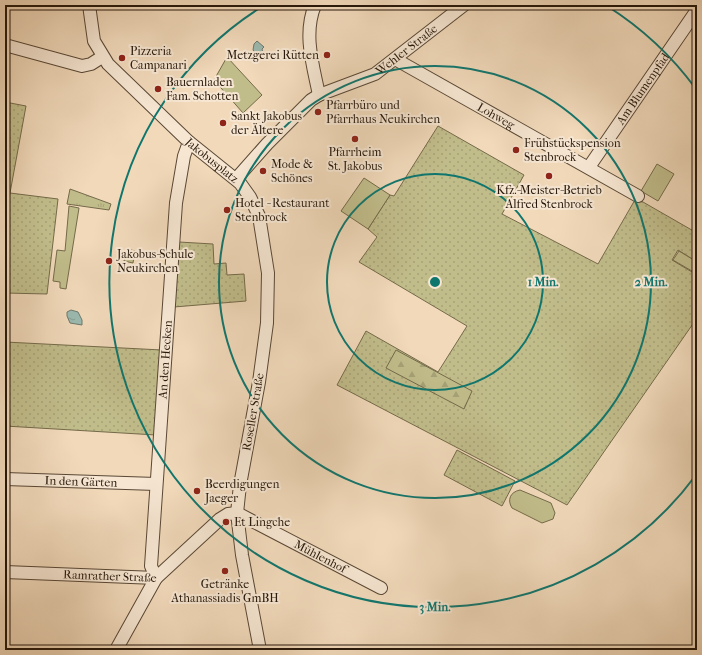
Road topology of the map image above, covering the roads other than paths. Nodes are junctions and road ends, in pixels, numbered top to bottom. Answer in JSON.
{"nodes":[{"id":1,"x":89,"y":5,"type":"edge"},
{"id":2,"x":315,"y":5,"type":"edge"},
{"id":3,"x":464,"y":5,"type":"edge"},
{"id":4,"x":697,"y":10,"type":"edge"},
{"id":5,"x":5,"y":45,"type":"edge"},
{"id":6,"x":102,"y":57,"type":"junction"},
{"id":7,"x":395,"y":59,"type":"junction"},
{"id":8,"x":344,"y":86,"type":"joint"},
{"id":9,"x":319,"y":95,"type":"junction"},
{"id":10,"x":189,"y":142,"type":"junction"},
{"id":11,"x":589,"y":167,"type":"junction"},
{"id":12,"x":236,"y":179,"type":"junction"},
{"id":13,"x":638,"y":196,"type":"dead end"},
{"id":14,"x":5,"y":479,"type":"edge"},
{"id":15,"x":156,"y":484,"type":"junction"},
{"id":16,"x":237,"y":513,"type":"junction"},
{"id":17,"x":5,"y":572,"type":"edge"},
{"id":18,"x":156,"y":578,"type":"junction"},
{"id":19,"x":382,"y":588,"type":"dead end"},
{"id":20,"x":116,"y":650,"type":"edge"},
{"id":21,"x":260,"y":650,"type":"edge"}],
"edges":[{"from":1,"to":6,"type":"street","name":"Jakobusplatz"},
{"from":2,"to":9,"type":"street"},
{"from":3,"to":7,"type":"street","name":"Wehler Straße"},
{"from":4,"to":11,"type":"street","name":"Am Blumenpfad"},
{"from":5,"to":6,"type":"street"},
{"from":6,"to":10,"type":"street","name":"Jakobusplatz"},
{"from":7,"to":8,"type":"street","name":"Wehler Straße"},
{"from":7,"to":11,"type":"street","name":"Lohweg"},
{"from":8,"to":9,"type":"street","name":"Jakobusplatz"},
{"from":9,"to":12,"type":"street","name":"Jakobusplatz"},
{"from":10,"to":12,"type":"street","name":"Jakobusplatz"},
{"from":10,"to":15,"type":"street","name":"An den Hecken"},
{"from":11,"to":13,"type":"street","name":"Lohweg"},
{"from":12,"to":16,"type":"street","name":"Roseller Straße"},
{"from":14,"to":15,"type":"street","name":"In den Gärten"},
{"from":15,"to":18,"type":"street","name":"An den Hecken"},
{"from":16,"to":18,"type":"street","name":"Ramrather Straße"},
{"from":16,"to":19,"type":"street","name":"Mühlenhof"},
{"from":16,"to":21,"type":"street","name":"Roseller Straße"},
{"from":17,"to":18,"type":"street","name":"Ramrather Straße"},
{"from":18,"to":20,"type":"street"}]}
